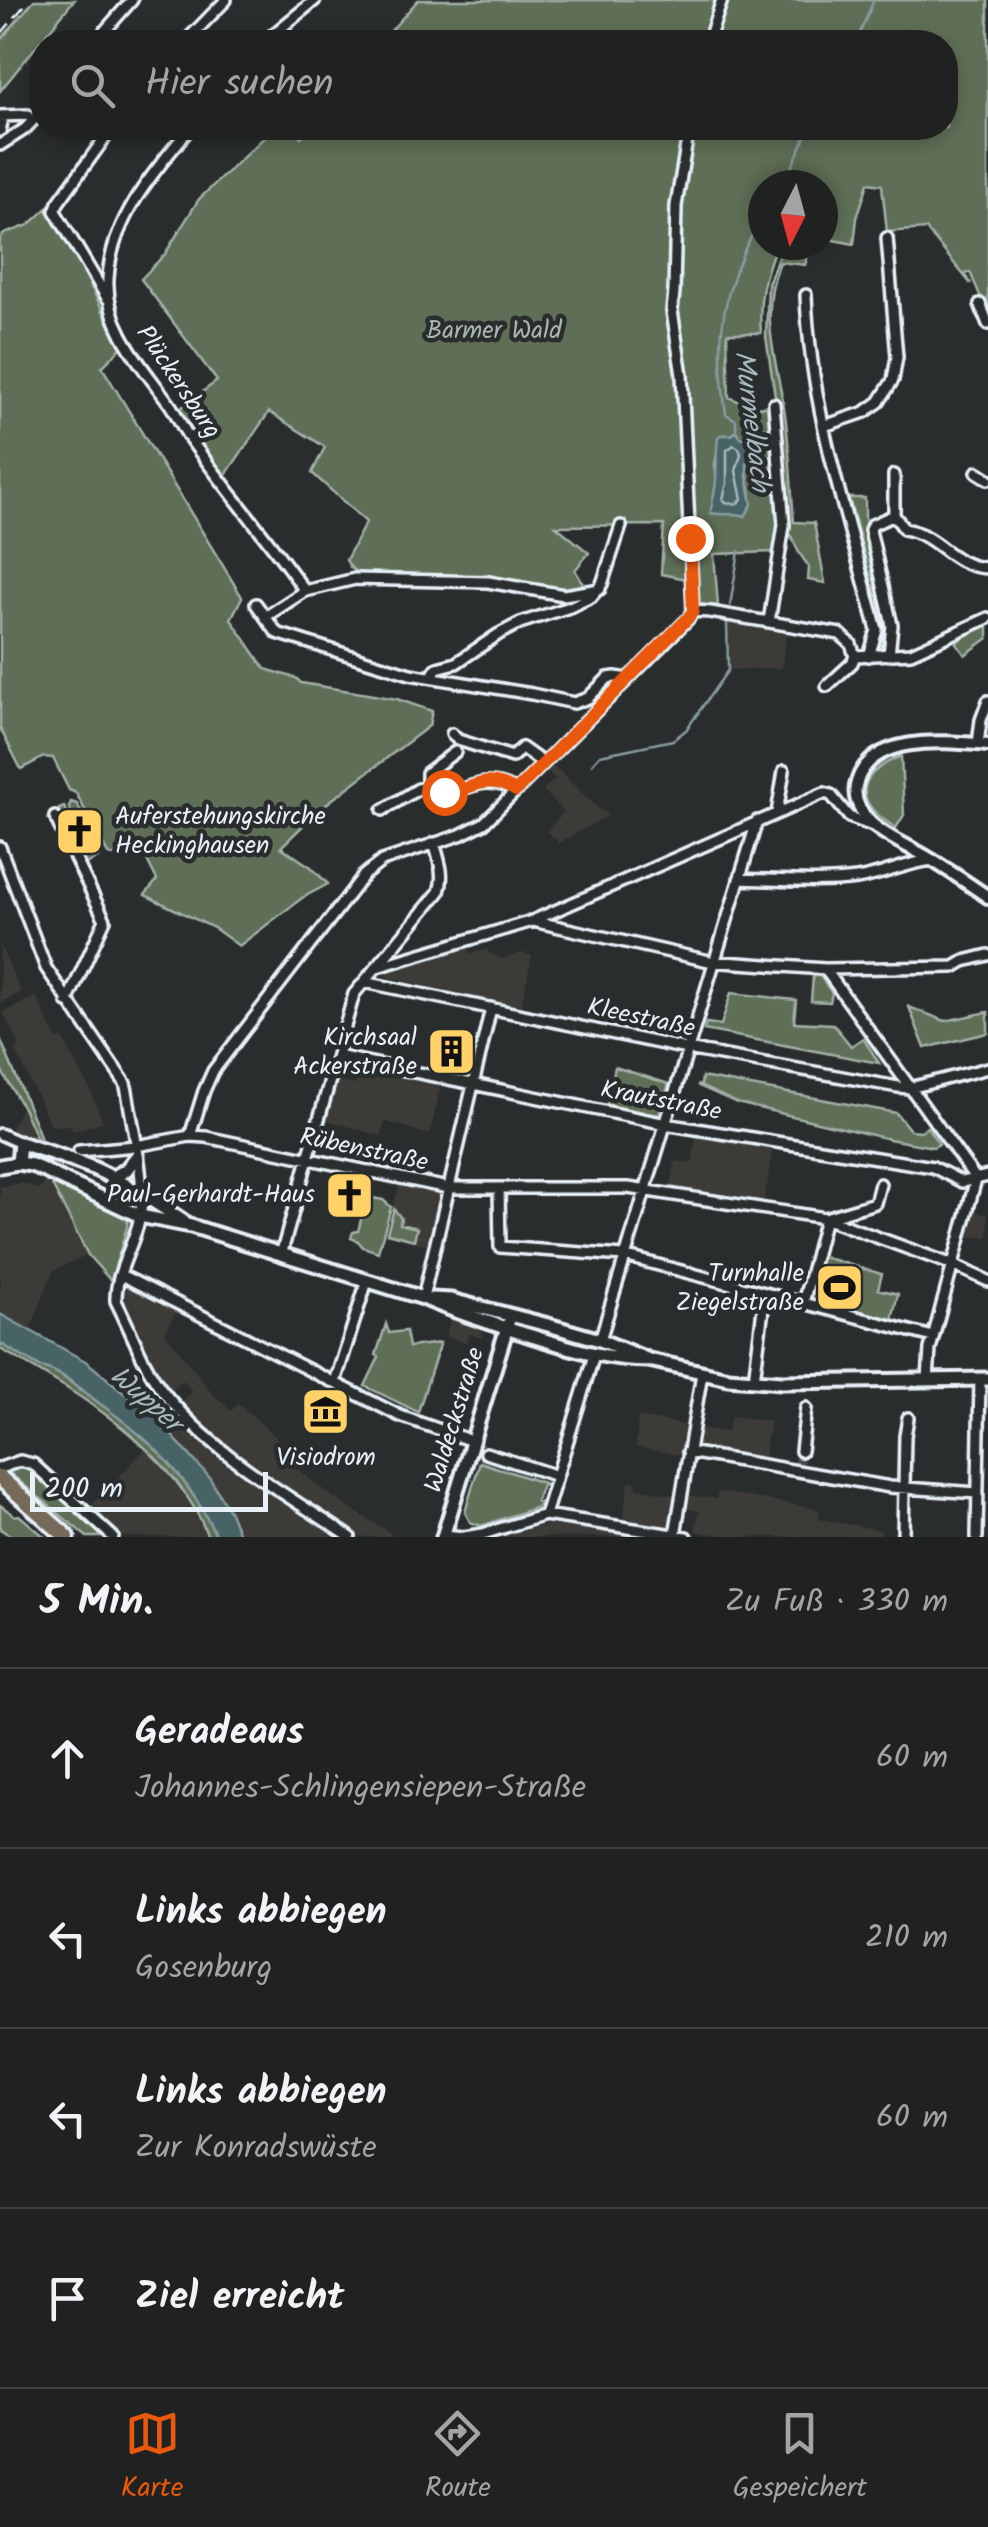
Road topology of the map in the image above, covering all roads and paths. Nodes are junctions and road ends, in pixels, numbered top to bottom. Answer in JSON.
{"nodes":[{"id":1,"x":132,"y":0,"type":"edge"},
{"id":2,"x":226,"y":0,"type":"edge"},
{"id":3,"x":315,"y":0,"type":"edge"},
{"id":4,"x":722,"y":0,"type":"edge"},
{"id":5,"x":106,"y":30,"type":"edge"},
{"id":6,"x":197,"y":30,"type":"edge"},
{"id":7,"x":279,"y":30,"type":"edge"},
{"id":8,"x":712,"y":30,"type":"edge"},
{"id":9,"x":1,"y":116,"type":"edge"},
{"id":10,"x":28,"y":116,"type":"dead end"},
{"id":11,"x":30,"y":124,"type":"edge"},
{"id":12,"x":0,"y":132,"type":"edge"},
{"id":13,"x":103,"y":140,"type":"edge"},
{"id":14,"x":181,"y":140,"type":"edge"},
{"id":15,"x":687,"y":140,"type":"edge"},
{"id":16,"x":0,"y":145,"type":"edge"},
{"id":17,"x":886,"y":238,"type":"dead end"},
{"id":18,"x":806,"y":295,"type":"dead end"},
{"id":19,"x":108,"y":300,"type":"junction"},
{"id":20,"x":980,"y":304,"type":"dead end"},
{"id":21,"x":988,"y":324,"type":"edge"},
{"id":22,"x":774,"y":404,"type":"dead end"},
{"id":23,"x":824,"y":426,"type":"junction"},
{"id":24,"x":977,"y":472,"type":"dead end"},
{"id":25,"x":894,"y":475,"type":"dead end"},
{"id":26,"x":988,"y":480,"type":"edge"},
{"id":27,"x":894,"y":515,"type":"junction"},
{"id":28,"x":621,"y":526,"type":"dead end"},
{"id":29,"x":988,"y":568,"type":"edge"},
{"id":30,"x":600,"y":589,"type":"junction"},
{"id":31,"x":306,"y":592,"type":"junction"},
{"id":32,"x":256,"y":604,"type":"dead end"},
{"id":33,"x":693,"y":611,"type":"junction"},
{"id":34,"x":265,"y":616,"type":"junction"},
{"id":35,"x":988,"y":618,"type":"edge"},
{"id":36,"x":769,"y":622,"type":"junction"},
{"id":37,"x":889,"y":655,"type":"junction"},
{"id":38,"x":854,"y":656,"type":"junction"},
{"id":39,"x":869,"y":656,"type":"junction"},
{"id":40,"x":431,"y":678,"type":"junction"},
{"id":41,"x":627,"y":679,"type":"junction"},
{"id":42,"x":827,"y":686,"type":"dead end"},
{"id":43,"x":988,"y":701,"type":"edge"},
{"id":44,"x":452,"y":734,"type":"dead end"},
{"id":45,"x":983,"y":745,"type":"edge"},
{"id":46,"x":455,"y":752,"type":"dead end"},
{"id":47,"x":543,"y":763,"type":"junction"},
{"id":48,"x":784,"y":771,"type":"dead end"},
{"id":49,"x":426,"y":787,"type":"junction"},
{"id":50,"x":516,"y":791,"type":"junction"},
{"id":51,"x":382,"y":810,"type":"dead end"},
{"id":52,"x":777,"y":813,"type":"junction"},
{"id":53,"x":54,"y":818,"type":"dead end"},
{"id":54,"x":756,"y":821,"type":"junction"},
{"id":55,"x":873,"y":826,"type":"junction"},
{"id":56,"x":434,"y":843,"type":"junction"},
{"id":57,"x":0,"y":848,"type":"edge"},
{"id":58,"x":932,"y":860,"type":"junction"},
{"id":59,"x":739,"y":879,"type":"junction"},
{"id":60,"x":988,"y":897,"type":"edge"},
{"id":61,"x":532,"y":920,"type":"junction"},
{"id":62,"x":988,"y":955,"type":"edge"},
{"id":63,"x":714,"y":962,"type":"junction"},
{"id":64,"x":378,"y":967,"type":"junction"},
{"id":65,"x":824,"y":970,"type":"junction"},
{"id":66,"x":364,"y":982,"type":"junction"},
{"id":67,"x":68,"y":1002,"type":"junction"},
{"id":68,"x":491,"y":1008,"type":"junction"},
{"id":69,"x":687,"y":1049,"type":"junction"},
{"id":70,"x":337,"y":1056,"type":"junction"},
{"id":71,"x":988,"y":1068,"type":"edge"},
{"id":72,"x":472,"y":1084,"type":"junction"},
{"id":73,"x":910,"y":1088,"type":"junction"},
{"id":74,"x":664,"y":1123,"type":"junction"},
{"id":75,"x":0,"y":1134,"type":"edge"},
{"id":76,"x":190,"y":1136,"type":"junction"},
{"id":77,"x":20,"y":1143,"type":"junction"},
{"id":78,"x":79,"y":1151,"type":"dead end"},
{"id":79,"x":136,"y":1151,"type":"junction"},
{"id":80,"x":307,"y":1160,"type":"junction"},
{"id":81,"x":18,"y":1163,"type":"junction"},
{"id":82,"x":0,"y":1166,"type":"edge"},
{"id":83,"x":988,"y":1176,"type":"edge"},
{"id":84,"x":112,"y":1178,"type":"junction"},
{"id":85,"x":976,"y":1180,"type":"junction"},
{"id":86,"x":880,"y":1184,"type":"dead end"},
{"id":87,"x":448,"y":1188,"type":"junction"},
{"id":88,"x":499,"y":1188,"type":"junction"},
{"id":89,"x":644,"y":1190,"type":"junction"},
{"id":90,"x":142,"y":1194,"type":"junction"},
{"id":91,"x":140,"y":1216,"type":"junction"},
{"id":92,"x":825,"y":1218,"type":"junction"},
{"id":93,"x":191,"y":1226,"type":"junction"},
{"id":94,"x":281,"y":1255,"type":"junction"},
{"id":95,"x":624,"y":1256,"type":"junction"},
{"id":96,"x":953,"y":1264,"type":"junction"},
{"id":97,"x":121,"y":1275,"type":"junction"},
{"id":98,"x":988,"y":1280,"type":"edge"},
{"id":99,"x":368,"y":1282,"type":"junction"},
{"id":100,"x":765,"y":1293,"type":"junction"},
{"id":101,"x":423,"y":1298,"type":"junction"},
{"id":102,"x":802,"y":1303,"type":"junction"},
{"id":103,"x":509,"y":1322,"type":"junction"},
{"id":104,"x":933,"y":1338,"type":"junction"},
{"id":105,"x":600,"y":1340,"type":"junction"},
{"id":106,"x":594,"y":1355,"type":"junction"},
{"id":107,"x":649,"y":1360,"type":"junction"},
{"id":108,"x":702,"y":1374,"type":"junction"},
{"id":109,"x":984,"y":1379,"type":"edge"},
{"id":110,"x":754,"y":1380,"type":"junction"},
{"id":111,"x":928,"y":1380,"type":"junction"},
{"id":112,"x":335,"y":1382,"type":"junction"},
{"id":113,"x":806,"y":1408,"type":"dead end"},
{"id":114,"x":908,"y":1418,"type":"dead end"},
{"id":115,"x":472,"y":1441,"type":"junction"},
{"id":116,"x":800,"y":1451,"type":"tunnel mouth"},
{"id":117,"x":688,"y":1452,"type":"junction"},
{"id":118,"x":486,"y":1454,"type":"dead end"},
{"id":119,"x":0,"y":1468,"type":"edge"},
{"id":120,"x":558,"y":1475,"type":"junction"},
{"id":121,"x":0,"y":1478,"type":"edge"},
{"id":122,"x":904,"y":1489,"type":"junction"},
{"id":123,"x":978,"y":1494,"type":"junction"},
{"id":124,"x":545,"y":1515,"type":"junction"},
{"id":125,"x":444,"y":1536,"type":"edge"},
{"id":126,"x":681,"y":1536,"type":"edge"},
{"id":127,"x":67,"y":1537,"type":"edge"},
{"id":128,"x":114,"y":1537,"type":"edge"},
{"id":129,"x":350,"y":1537,"type":"edge"},
{"id":130,"x":903,"y":1537,"type":"edge"},
{"id":131,"x":977,"y":1537,"type":"edge"}],
"edges":[{"from":1,"to":5,"type":"street"},
{"from":2,"to":6,"type":"street"},
{"from":3,"to":7,"type":"street"},
{"from":4,"to":8,"type":"street"},
{"from":9,"to":10,"type":"street"},
{"from":9,"to":12,"type":"street"},
{"from":11,"to":16,"type":"street"},
{"from":13,"to":19,"type":"street"},
{"from":14,"to":19,"type":"street","name":"Plückersburg"},
{"from":15,"to":33,"type":"street"},
{"from":17,"to":23,"type":"street"},
{"from":18,"to":23,"type":"street"},
{"from":19,"to":31,"type":"street","name":"Plückersburg"},
{"from":20,"to":21,"type":"street"},
{"from":22,"to":36,"type":"street"},
{"from":23,"to":39,"type":"street"},
{"from":24,"to":26,"type":"street"},
{"from":25,"to":27,"type":"street"},
{"from":27,"to":29,"type":"street"},
{"from":27,"to":37,"type":"street"},
{"from":28,"to":30,"type":"street"},
{"from":30,"to":31,"type":"street"},
{"from":30,"to":40,"type":"street"},
{"from":31,"to":34,"type":"street"},
{"from":32,"to":34,"type":"street"},
{"from":33,"to":36,"type":"street"},
{"from":33,"to":41,"type":"street"},
{"from":34,"to":40,"type":"street"},
{"from":35,"to":37,"type":"street"},
{"from":36,"to":38,"type":"street"},
{"from":37,"to":39,"type":"street"},
{"from":38,"to":39,"type":"street"},
{"from":38,"to":42,"type":"street"},
{"from":40,"to":41,"type":"street"},
{"from":41,"to":47,"type":"street"},
{"from":43,"to":45,"type":"street"},
{"from":44,"to":47,"type":"street"},
{"from":45,"to":55,"type":"street"},
{"from":46,"to":49,"type":"street"},
{"from":47,"to":50,"type":"street"},
{"from":48,"to":52,"type":"street"},
{"from":49,"to":50,"type":"street"},
{"from":49,"to":51,"type":"street"},
{"from":50,"to":56,"type":"street"},
{"from":52,"to":54,"type":"street"},
{"from":52,"to":55,"type":"street"},
{"from":53,"to":67,"type":"street"},
{"from":54,"to":59,"type":"street"},
{"from":54,"to":61,"type":"street"},
{"from":55,"to":58,"type":"street"},
{"from":56,"to":64,"type":"street"},
{"from":56,"to":76,"type":"street"},
{"from":57,"to":67,"type":"street"},
{"from":58,"to":59,"type":"street"},
{"from":58,"to":60,"type":"street"},
{"from":59,"to":63,"type":"street"},
{"from":61,"to":63,"type":"street"},
{"from":61,"to":64,"type":"street"},
{"from":62,"to":65,"type":"street"},
{"from":63,"to":65,"type":"street"},
{"from":63,"to":69,"type":"street"},
{"from":64,"to":66,"type":"street"},
{"from":65,"to":73,"type":"street"},
{"from":66,"to":68,"type":"street","name":"Kleestraße"},
{"from":66,"to":70,"type":"street"},
{"from":67,"to":79,"type":"street"},
{"from":68,"to":69,"type":"street","name":"Kleestraße"},
{"from":68,"to":72,"type":"street"},
{"from":69,"to":73,"type":"street","name":"Kleestraße"},
{"from":69,"to":74,"type":"street"},
{"from":70,"to":72,"type":"street","name":"Krautstraße"},
{"from":70,"to":80,"type":"street"},
{"from":71,"to":73,"type":"street"},
{"from":72,"to":74,"type":"street","name":"Krautstraße"},
{"from":72,"to":87,"type":"street"},
{"from":73,"to":85,"type":"street"},
{"from":74,"to":85,"type":"street","name":"Krautstraße"},
{"from":74,"to":89,"type":"street"},
{"from":75,"to":77,"type":"street"},
{"from":76,"to":79,"type":"street","name":"Rübenstraße"},
{"from":76,"to":80,"type":"street","name":"Rübenstraße"},
{"from":77,"to":81,"type":"main road"},
{"from":77,"to":84,"type":"main road"},
{"from":78,"to":79,"type":"street","name":"Rübenstraße"},
{"from":79,"to":84,"type":"main road"},
{"from":79,"to":90,"type":"street"},
{"from":80,"to":87,"type":"street","name":"Rübenstraße"},
{"from":80,"to":94,"type":"street"},
{"from":81,"to":82,"type":"main road"},
{"from":81,"to":91,"type":"main road"},
{"from":83,"to":85,"type":"street"},
{"from":84,"to":90,"type":"main road"},
{"from":85,"to":96,"type":"street"},
{"from":86,"to":92,"type":"street"},
{"from":87,"to":88,"type":"street","name":"Rübenstraße"},
{"from":87,"to":101,"type":"street"},
{"from":88,"to":89,"type":"street","name":"Rübenstraße"},
{"from":88,"to":95,"type":"street"},
{"from":89,"to":92,"type":"street","name":"Rübenstraße"},
{"from":89,"to":95,"type":"street"},
{"from":90,"to":91,"type":"street"},
{"from":90,"to":93,"type":"main road"},
{"from":91,"to":93,"type":"main road"},
{"from":91,"to":97,"type":"street"},
{"from":92,"to":96,"type":"street"},
{"from":92,"to":102,"type":"street"},
{"from":93,"to":94,"type":"main road"},
{"from":94,"to":99,"type":"main road"},
{"from":95,"to":100,"type":"street"},
{"from":95,"to":105,"type":"street"},
{"from":96,"to":98,"type":"street"},
{"from":96,"to":104,"type":"street"},
{"from":97,"to":112,"type":"street"},
{"from":97,"to":129,"type":"street"},
{"from":99,"to":101,"type":"main road"},
{"from":99,"to":112,"type":"street"},
{"from":100,"to":102,"type":"street"},
{"from":100,"to":110,"type":"street"},
{"from":101,"to":103,"type":"main road"},
{"from":102,"to":104,"type":"street"},
{"from":103,"to":105,"type":"main road"},
{"from":103,"to":106,"type":"main road"},
{"from":103,"to":115,"type":"main road","name":"Waldeckstraße"},
{"from":104,"to":111,"type":"street"},
{"from":105,"to":107,"type":"main road"},
{"from":106,"to":107,"type":"main road"},
{"from":106,"to":120,"type":"street"},
{"from":107,"to":108,"type":"main road"},
{"from":108,"to":110,"type":"main road"},
{"from":108,"to":117,"type":"street"},
{"from":109,"to":111,"type":"main road"},
{"from":109,"to":123,"type":"street"},
{"from":110,"to":111,"type":"main road"},
{"from":112,"to":115,"type":"street"},
{"from":113,"to":116,"type":"street"},
{"from":114,"to":122,"type":"street"},
{"from":115,"to":125,"type":"main road","name":"Waldeckstraße"},
{"from":117,"to":122,"type":"street"},
{"from":117,"to":126,"type":"street"},
{"from":118,"to":120,"type":"street"},
{"from":119,"to":128,"type":"street"},
{"from":120,"to":124,"type":"street"},
{"from":121,"to":127,"type":"main road"},
{"from":122,"to":123,"type":"street"},
{"from":122,"to":130,"type":"street"},
{"from":123,"to":131,"type":"street"},
{"from":124,"to":125,"type":"street"},
{"from":124,"to":126,"type":"street"}]}
